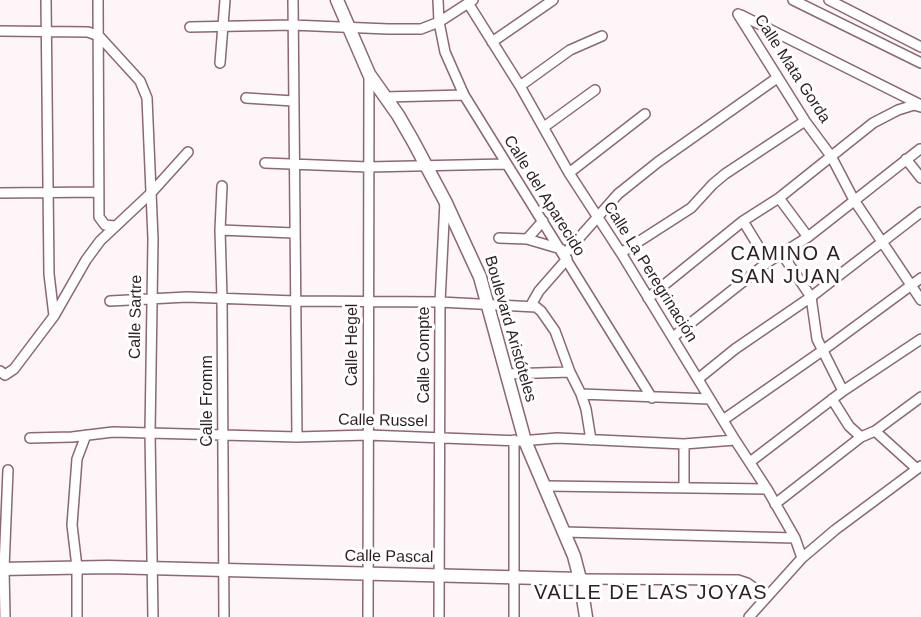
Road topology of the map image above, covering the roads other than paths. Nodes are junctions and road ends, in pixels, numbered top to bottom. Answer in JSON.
{"nodes":[{"id":1,"x":46,"y":0,"type":"edge"},
{"id":2,"x":98,"y":0,"type":"edge"},
{"id":3,"x":225,"y":0,"type":"edge"},
{"id":4,"x":293,"y":0,"type":"edge"},
{"id":5,"x":337,"y":0,"type":"edge"},
{"id":6,"x":438,"y":0,"type":"edge"},
{"id":7,"x":553,"y":0,"type":"edge"},
{"id":8,"x":793,"y":0,"type":"edge"},
{"id":9,"x":829,"y":0,"type":"edge"},
{"id":10,"x":471,"y":2,"type":"edge"},
{"id":11,"x":439,"y":22,"type":"junction"},
{"id":12,"x":292,"y":25,"type":"junction"},
{"id":13,"x":190,"y":27,"type":"dead end"},
{"id":14,"x":347,"y":27,"type":"junction"},
{"id":15,"x":222,"y":28,"type":"junction"},
{"id":16,"x":0,"y":31,"type":"edge"},
{"id":17,"x":47,"y":31,"type":"junction"},
{"id":18,"x":99,"y":36,"type":"junction"},
{"id":19,"x":602,"y":36,"type":"dead end"},
{"id":20,"x":492,"y":42,"type":"junction"},
{"id":21,"x":921,"y":47,"type":"edge"},
{"id":22,"x":220,"y":63,"type":"dead end"},
{"id":23,"x":921,"y":63,"type":"edge"},
{"id":24,"x":369,"y":74,"type":"junction"},
{"id":25,"x":777,"y":78,"type":"junction"},
{"id":26,"x":520,"y":86,"type":"junction"},
{"id":27,"x":596,"y":90,"type":"dead end"},
{"id":28,"x":464,"y":95,"type":"junction"},
{"id":29,"x":385,"y":97,"type":"junction"},
{"id":30,"x":246,"y":98,"type":"dead end"},
{"id":31,"x":293,"y":101,"type":"junction"},
{"id":32,"x":921,"y":106,"type":"edge"},
{"id":33,"x":645,"y":114,"type":"dead end"},
{"id":34,"x":805,"y":121,"type":"junction"},
{"id":35,"x":544,"y":127,"type":"junction"},
{"id":36,"x":920,"y":149,"type":"edge"},
{"id":37,"x":188,"y":152,"type":"dead end"},
{"id":38,"x":831,"y":156,"type":"junction"},
{"id":39,"x":906,"y":159,"type":"junction"},
{"id":40,"x":265,"y":163,"type":"dead end"},
{"id":41,"x":506,"y":164,"type":"junction"},
{"id":42,"x":294,"y":165,"type":"junction"},
{"id":43,"x":426,"y":165,"type":"junction"},
{"id":44,"x":368,"y":167,"type":"junction"},
{"id":45,"x":569,"y":173,"type":"junction"},
{"id":46,"x":921,"y":178,"type":"edge"},
{"id":47,"x":222,"y":186,"type":"dead end"},
{"id":48,"x":99,"y":192,"type":"junction"},
{"id":49,"x":0,"y":193,"type":"edge"},
{"id":50,"x":48,"y":193,"type":"junction"},
{"id":51,"x":151,"y":193,"type":"junction"},
{"id":52,"x":779,"y":198,"type":"junction"},
{"id":53,"x":854,"y":200,"type":"junction"},
{"id":54,"x":445,"y":201,"type":"junction"},
{"id":55,"x":921,"y":212,"type":"edge"},
{"id":56,"x":599,"y":217,"type":"junction"},
{"id":57,"x":543,"y":221,"type":"junction"},
{"id":58,"x":743,"y":221,"type":"junction"},
{"id":59,"x":115,"y":226,"type":"junction"},
{"id":60,"x":220,"y":230,"type":"junction"},
{"id":61,"x":294,"y":233,"type":"junction"},
{"id":62,"x":808,"y":237,"type":"junction"},
{"id":63,"x":498,"y":238,"type":"dead end"},
{"id":64,"x":527,"y":238,"type":"junction"},
{"id":65,"x":881,"y":242,"type":"junction"},
{"id":66,"x":621,"y":253,"type":"junction"},
{"id":67,"x":782,"y":254,"type":"junction"},
{"id":68,"x":564,"y":255,"type":"junction"},
{"id":69,"x":768,"y":262,"type":"junction"},
{"id":70,"x":921,"y":278,"type":"edge"},
{"id":71,"x":910,"y":286,"type":"junction"},
{"id":72,"x":811,"y":297,"type":"junction"},
{"id":73,"x":222,"y":298,"type":"junction"},
{"id":74,"x":648,"y":298,"type":"junction"},
{"id":75,"x":151,"y":299,"type":"junction"},
{"id":76,"x":921,"y":300,"type":"edge"},
{"id":77,"x":110,"y":301,"type":"dead end"},
{"id":78,"x":295,"y":301,"type":"junction"},
{"id":79,"x":368,"y":302,"type":"junction"},
{"id":80,"x":440,"y":302,"type":"junction"},
{"id":81,"x":531,"y":305,"type":"junction"},
{"id":82,"x":488,"y":306,"type":"junction"},
{"id":83,"x":54,"y":316,"type":"junction"},
{"id":84,"x":673,"y":337,"type":"junction"},
{"id":85,"x":921,"y":339,"type":"edge"},
{"id":86,"x":822,"y":351,"type":"junction"},
{"id":87,"x":0,"y":371,"type":"edge"},
{"id":88,"x":570,"y":372,"type":"junction"},
{"id":89,"x":506,"y":374,"type":"junction"},
{"id":90,"x":698,"y":380,"type":"junction"},
{"id":91,"x":843,"y":391,"type":"junction"},
{"id":92,"x":581,"y":394,"type":"junction"},
{"id":93,"x":921,"y":397,"type":"edge"},
{"id":94,"x":651,"y":398,"type":"junction"},
{"id":95,"x":710,"y":399,"type":"junction"},
{"id":96,"x":832,"y":399,"type":"junction"},
{"id":97,"x":723,"y":420,"type":"junction"},
{"id":98,"x":875,"y":431,"type":"junction"},
{"id":99,"x":150,"y":433,"type":"junction"},
{"id":100,"x":86,"y":435,"type":"junction"},
{"id":101,"x":368,"y":435,"type":"junction"},
{"id":102,"x":224,"y":436,"type":"junction"},
{"id":103,"x":72,"y":437,"type":"junction"},
{"id":104,"x":297,"y":437,"type":"junction"},
{"id":105,"x":441,"y":437,"type":"junction"},
{"id":106,"x":861,"y":437,"type":"junction"},
{"id":107,"x":30,"y":438,"type":"dead end"},
{"id":108,"x":519,"y":440,"type":"junction"},
{"id":109,"x":591,"y":440,"type":"junction"},
{"id":110,"x":735,"y":440,"type":"junction"},
{"id":111,"x":684,"y":444,"type":"junction"},
{"id":112,"x":77,"y":459,"type":"junction"},
{"id":113,"x":750,"y":462,"type":"junction"},
{"id":114,"x":919,"y":467,"type":"edge"},
{"id":115,"x":8,"y":470,"type":"dead end"},
{"id":116,"x":545,"y":486,"type":"junction"},
{"id":117,"x":684,"y":487,"type":"junction"},
{"id":118,"x":767,"y":489,"type":"junction"},
{"id":119,"x":775,"y":504,"type":"junction"},
{"id":120,"x":564,"y":532,"type":"junction"},
{"id":121,"x":795,"y":538,"type":"junction"},
{"id":122,"x":802,"y":558,"type":"junction"},
{"id":123,"x":77,"y":567,"type":"junction"},
{"id":124,"x":153,"y":568,"type":"junction"},
{"id":125,"x":2,"y":569,"type":"edge"},
{"id":126,"x":223,"y":571,"type":"junction"},
{"id":127,"x":368,"y":573,"type":"junction"},
{"id":128,"x":440,"y":574,"type":"junction"},
{"id":129,"x":513,"y":577,"type":"junction"},
{"id":130,"x":580,"y":579,"type":"junction"},
{"id":131,"x":767,"y":597,"type":"junction"},
{"id":132,"x":5,"y":617,"type":"edge"},
{"id":133,"x":77,"y":617,"type":"edge"},
{"id":134,"x":153,"y":617,"type":"edge"},
{"id":135,"x":224,"y":617,"type":"edge"},
{"id":136,"x":368,"y":617,"type":"edge"},
{"id":137,"x":439,"y":617,"type":"edge"},
{"id":138,"x":514,"y":617,"type":"edge"},
{"id":139,"x":586,"y":617,"type":"edge"},
{"id":140,"x":749,"y":617,"type":"edge"}],
"edges":[{"from":1,"to":17,"type":"street"},
{"from":2,"to":18,"type":"street"},
{"from":3,"to":15,"type":"street"},
{"from":4,"to":12,"type":"street"},
{"from":5,"to":14,"type":"street","name":"Boulevard Aristóteles"},
{"from":6,"to":11,"type":"street","name":"Calle del Aparecido"},
{"from":7,"to":20,"type":"street"},
{"from":8,"to":23,"type":"street"},
{"from":9,"to":21,"type":"street"},
{"from":10,"to":11,"type":"street"},
{"from":10,"to":20,"type":"street","name":"Calle La Peregrinación"},
{"from":11,"to":14,"type":"street"},
{"from":11,"to":28,"type":"street","name":"Calle del Aparecido"},
{"from":12,"to":14,"type":"street"},
{"from":12,"to":15,"type":"street"},
{"from":12,"to":31,"type":"street"},
{"from":13,"to":15,"type":"street"},
{"from":14,"to":24,"type":"street","name":"Boulevard Aristóteles"},
{"from":15,"to":22,"type":"street"},
{"from":16,"to":17,"type":"street"},
{"from":17,"to":18,"type":"street"},
{"from":17,"to":50,"type":"street"},
{"from":18,"to":48,"type":"street"},
{"from":18,"to":51,"type":"street","name":"Calle Sartre"},
{"from":19,"to":26,"type":"street"},
{"from":20,"to":26,"type":"street","name":"Calle La Peregrinación"},
{"from":24,"to":29,"type":"street","name":"Boulevard Aristóteles"},
{"from":24,"to":44,"type":"street","name":"Calle Hegel"},
{"from":25,"to":32,"type":"street","name":"Calle Mata Gorda"},
{"from":25,"to":34,"type":"street","name":"Calle Mata Gorda"},
{"from":25,"to":56,"type":"street"},
{"from":26,"to":35,"type":"street","name":"Calle La Peregrinación"},
{"from":27,"to":35,"type":"street"},
{"from":28,"to":29,"type":"street"},
{"from":28,"to":41,"type":"street","name":"Calle del Aparecido"},
{"from":29,"to":43,"type":"street","name":"Boulevard Aristóteles"},
{"from":30,"to":31,"type":"street"},
{"from":31,"to":42,"type":"street"},
{"from":32,"to":38,"type":"street"},
{"from":33,"to":45,"type":"street"},
{"from":34,"to":38,"type":"street","name":"Calle Mata Gorda"},
{"from":34,"to":66,"type":"street"},
{"from":35,"to":45,"type":"street","name":"Calle La Peregrinación"},
{"from":36,"to":39,"type":"street"},
{"from":37,"to":51,"type":"street"},
{"from":38,"to":52,"type":"street"},
{"from":38,"to":53,"type":"street","name":"Calle Mata Gorda"},
{"from":39,"to":46,"type":"street"},
{"from":39,"to":53,"type":"street"},
{"from":40,"to":42,"type":"street"},
{"from":41,"to":43,"type":"street"},
{"from":41,"to":57,"type":"street","name":"Calle del Aparecido"},
{"from":42,"to":44,"type":"street"},
{"from":42,"to":61,"type":"street"},
{"from":43,"to":44,"type":"street"},
{"from":43,"to":54,"type":"street","name":"Boulevard Aristóteles"},
{"from":44,"to":79,"type":"street","name":"Calle Hegel"},
{"from":45,"to":56,"type":"street","name":"Calle La Peregrinación"},
{"from":47,"to":60,"type":"street","name":"Calle Fromm"},
{"from":48,"to":50,"type":"street"},
{"from":48,"to":59,"type":"street"},
{"from":49,"to":50,"type":"street"},
{"from":50,"to":83,"type":"street"},
{"from":51,"to":59,"type":"street"},
{"from":51,"to":75,"type":"street","name":"Calle Sartre"},
{"from":52,"to":58,"type":"street"},
{"from":52,"to":62,"type":"street"},
{"from":53,"to":62,"type":"street"},
{"from":53,"to":65,"type":"street","name":"Calle Mata Gorda"},
{"from":54,"to":80,"type":"street","name":"Calle Compte"},
{"from":54,"to":82,"type":"street","name":"Boulevard Aristóteles"},
{"from":55,"to":65,"type":"street"},
{"from":56,"to":66,"type":"street","name":"Calle La Peregrinación"},
{"from":56,"to":68,"type":"street"},
{"from":57,"to":64,"type":"street"},
{"from":57,"to":68,"type":"street","name":"Calle del Aparecido"},
{"from":58,"to":69,"type":"street"},
{"from":58,"to":74,"type":"street"},
{"from":59,"to":83,"type":"street"},
{"from":60,"to":61,"type":"street"},
{"from":60,"to":73,"type":"street","name":"Calle Fromm"},
{"from":61,"to":78,"type":"street"},
{"from":62,"to":67,"type":"street"},
{"from":63,"to":64,"type":"street"},
{"from":64,"to":68,"type":"street"},
{"from":65,"to":71,"type":"street","name":"Calle Mata Gorda"},
{"from":65,"to":72,"type":"street"},
{"from":66,"to":74,"type":"street","name":"Calle La Peregrinación"},
{"from":67,"to":69,"type":"street"},
{"from":67,"to":72,"type":"street"},
{"from":68,"to":81,"type":"street"},
{"from":68,"to":94,"type":"street","name":"Calle del Aparecido"},
{"from":69,"to":84,"type":"street"},
{"from":70,"to":71,"type":"street"},
{"from":71,"to":76,"type":"street","name":"Calle Mata Gorda"},
{"from":71,"to":86,"type":"street"},
{"from":72,"to":86,"type":"street"},
{"from":72,"to":90,"type":"street"},
{"from":73,"to":75,"type":"street"},
{"from":73,"to":78,"type":"street"},
{"from":73,"to":102,"type":"street","name":"Calle Fromm"},
{"from":74,"to":84,"type":"street","name":"Calle La Peregrinación"},
{"from":75,"to":77,"type":"street"},
{"from":75,"to":99,"type":"street","name":"Calle Sartre"},
{"from":78,"to":79,"type":"street"},
{"from":78,"to":104,"type":"street"},
{"from":79,"to":80,"type":"street"},
{"from":79,"to":101,"type":"street","name":"Calle Hegel"},
{"from":80,"to":82,"type":"street"},
{"from":80,"to":105,"type":"street","name":"Calle Compte"},
{"from":81,"to":82,"type":"street"},
{"from":81,"to":88,"type":"street"},
{"from":82,"to":89,"type":"street","name":"Boulevard Aristóteles"},
{"from":83,"to":87,"type":"street"},
{"from":84,"to":90,"type":"street","name":"Calle La Peregrinación"},
{"from":85,"to":91,"type":"street"},
{"from":86,"to":91,"type":"street"},
{"from":86,"to":97,"type":"street"},
{"from":88,"to":89,"type":"street"},
{"from":88,"to":92,"type":"street"},
{"from":89,"to":108,"type":"street","name":"Boulevard Aristóteles"},
{"from":90,"to":95,"type":"street","name":"Calle La Peregrinación"},
{"from":91,"to":96,"type":"street"},
{"from":92,"to":94,"type":"street"},
{"from":92,"to":109,"type":"street"},
{"from":93,"to":98,"type":"street"},
{"from":94,"to":95,"type":"street"},
{"from":95,"to":97,"type":"street","name":"Calle La Peregrinación"},
{"from":96,"to":106,"type":"street"},
{"from":96,"to":113,"type":"street"},
{"from":97,"to":110,"type":"street","name":"Calle La Peregrinación"},
{"from":98,"to":106,"type":"street"},
{"from":98,"to":114,"type":"street"},
{"from":99,"to":100,"type":"street","name":"Calle Russel"},
{"from":99,"to":102,"type":"street","name":"Calle Russel"},
{"from":99,"to":124,"type":"street","name":"Calle Sartre"},
{"from":100,"to":103,"type":"street","name":"Calle Russel"},
{"from":100,"to":112,"type":"street"},
{"from":101,"to":104,"type":"street","name":"Calle Russel"},
{"from":101,"to":105,"type":"street","name":"Calle Russel"},
{"from":101,"to":127,"type":"street","name":"Calle Hegel"},
{"from":102,"to":104,"type":"street","name":"Calle Russel"},
{"from":102,"to":126,"type":"street","name":"Calle Fromm"},
{"from":103,"to":107,"type":"street","name":"Calle Russel"},
{"from":103,"to":112,"type":"street"},
{"from":105,"to":108,"type":"street","name":"Calle Russel"},
{"from":105,"to":128,"type":"street","name":"Calle Compte"},
{"from":106,"to":119,"type":"street"},
{"from":108,"to":109,"type":"street","name":"Calle Russel"},
{"from":108,"to":116,"type":"street","name":"Boulevard Aristóteles"},
{"from":108,"to":129,"type":"street"},
{"from":109,"to":111,"type":"street","name":"Calle Russel"},
{"from":110,"to":111,"type":"street","name":"Calle Russel"},
{"from":110,"to":113,"type":"street","name":"Calle La Peregrinación"},
{"from":111,"to":117,"type":"street"},
{"from":112,"to":123,"type":"street"},
{"from":113,"to":118,"type":"street","name":"Calle La Peregrinación"},
{"from":114,"to":122,"type":"street"},
{"from":115,"to":125,"type":"street"},
{"from":116,"to":117,"type":"street"},
{"from":116,"to":120,"type":"street","name":"Boulevard Aristóteles"},
{"from":117,"to":118,"type":"street"},
{"from":118,"to":119,"type":"street","name":"Calle La Peregrinación"},
{"from":119,"to":121,"type":"street","name":"Calle La Peregrinación"},
{"from":120,"to":121,"type":"street"},
{"from":120,"to":130,"type":"street","name":"Boulevard Aristóteles"},
{"from":121,"to":122,"type":"street","name":"Calle La Peregrinación"},
{"from":122,"to":131,"type":"street"},
{"from":123,"to":124,"type":"street","name":"Calle Pascal"},
{"from":123,"to":125,"type":"street","name":"Calle Pascal"},
{"from":123,"to":133,"type":"street"},
{"from":124,"to":126,"type":"street","name":"Calle Pascal"},
{"from":124,"to":134,"type":"street","name":"Calle Sartre"},
{"from":125,"to":132,"type":"street"},
{"from":126,"to":127,"type":"street","name":"Calle Pascal"},
{"from":126,"to":135,"type":"street","name":"Calle Fromm"},
{"from":127,"to":128,"type":"street","name":"Calle Pascal"},
{"from":127,"to":136,"type":"street","name":"Calle Hegel"},
{"from":128,"to":129,"type":"street","name":"Calle Pascal"},
{"from":128,"to":137,"type":"street","name":"Calle Compte"},
{"from":129,"to":130,"type":"street","name":"Calle Pascal"},
{"from":129,"to":138,"type":"street"},
{"from":130,"to":131,"type":"street","name":"Calle Pascal"},
{"from":130,"to":139,"type":"street","name":"Boulevard Aristóteles"},
{"from":131,"to":140,"type":"street"}]}
